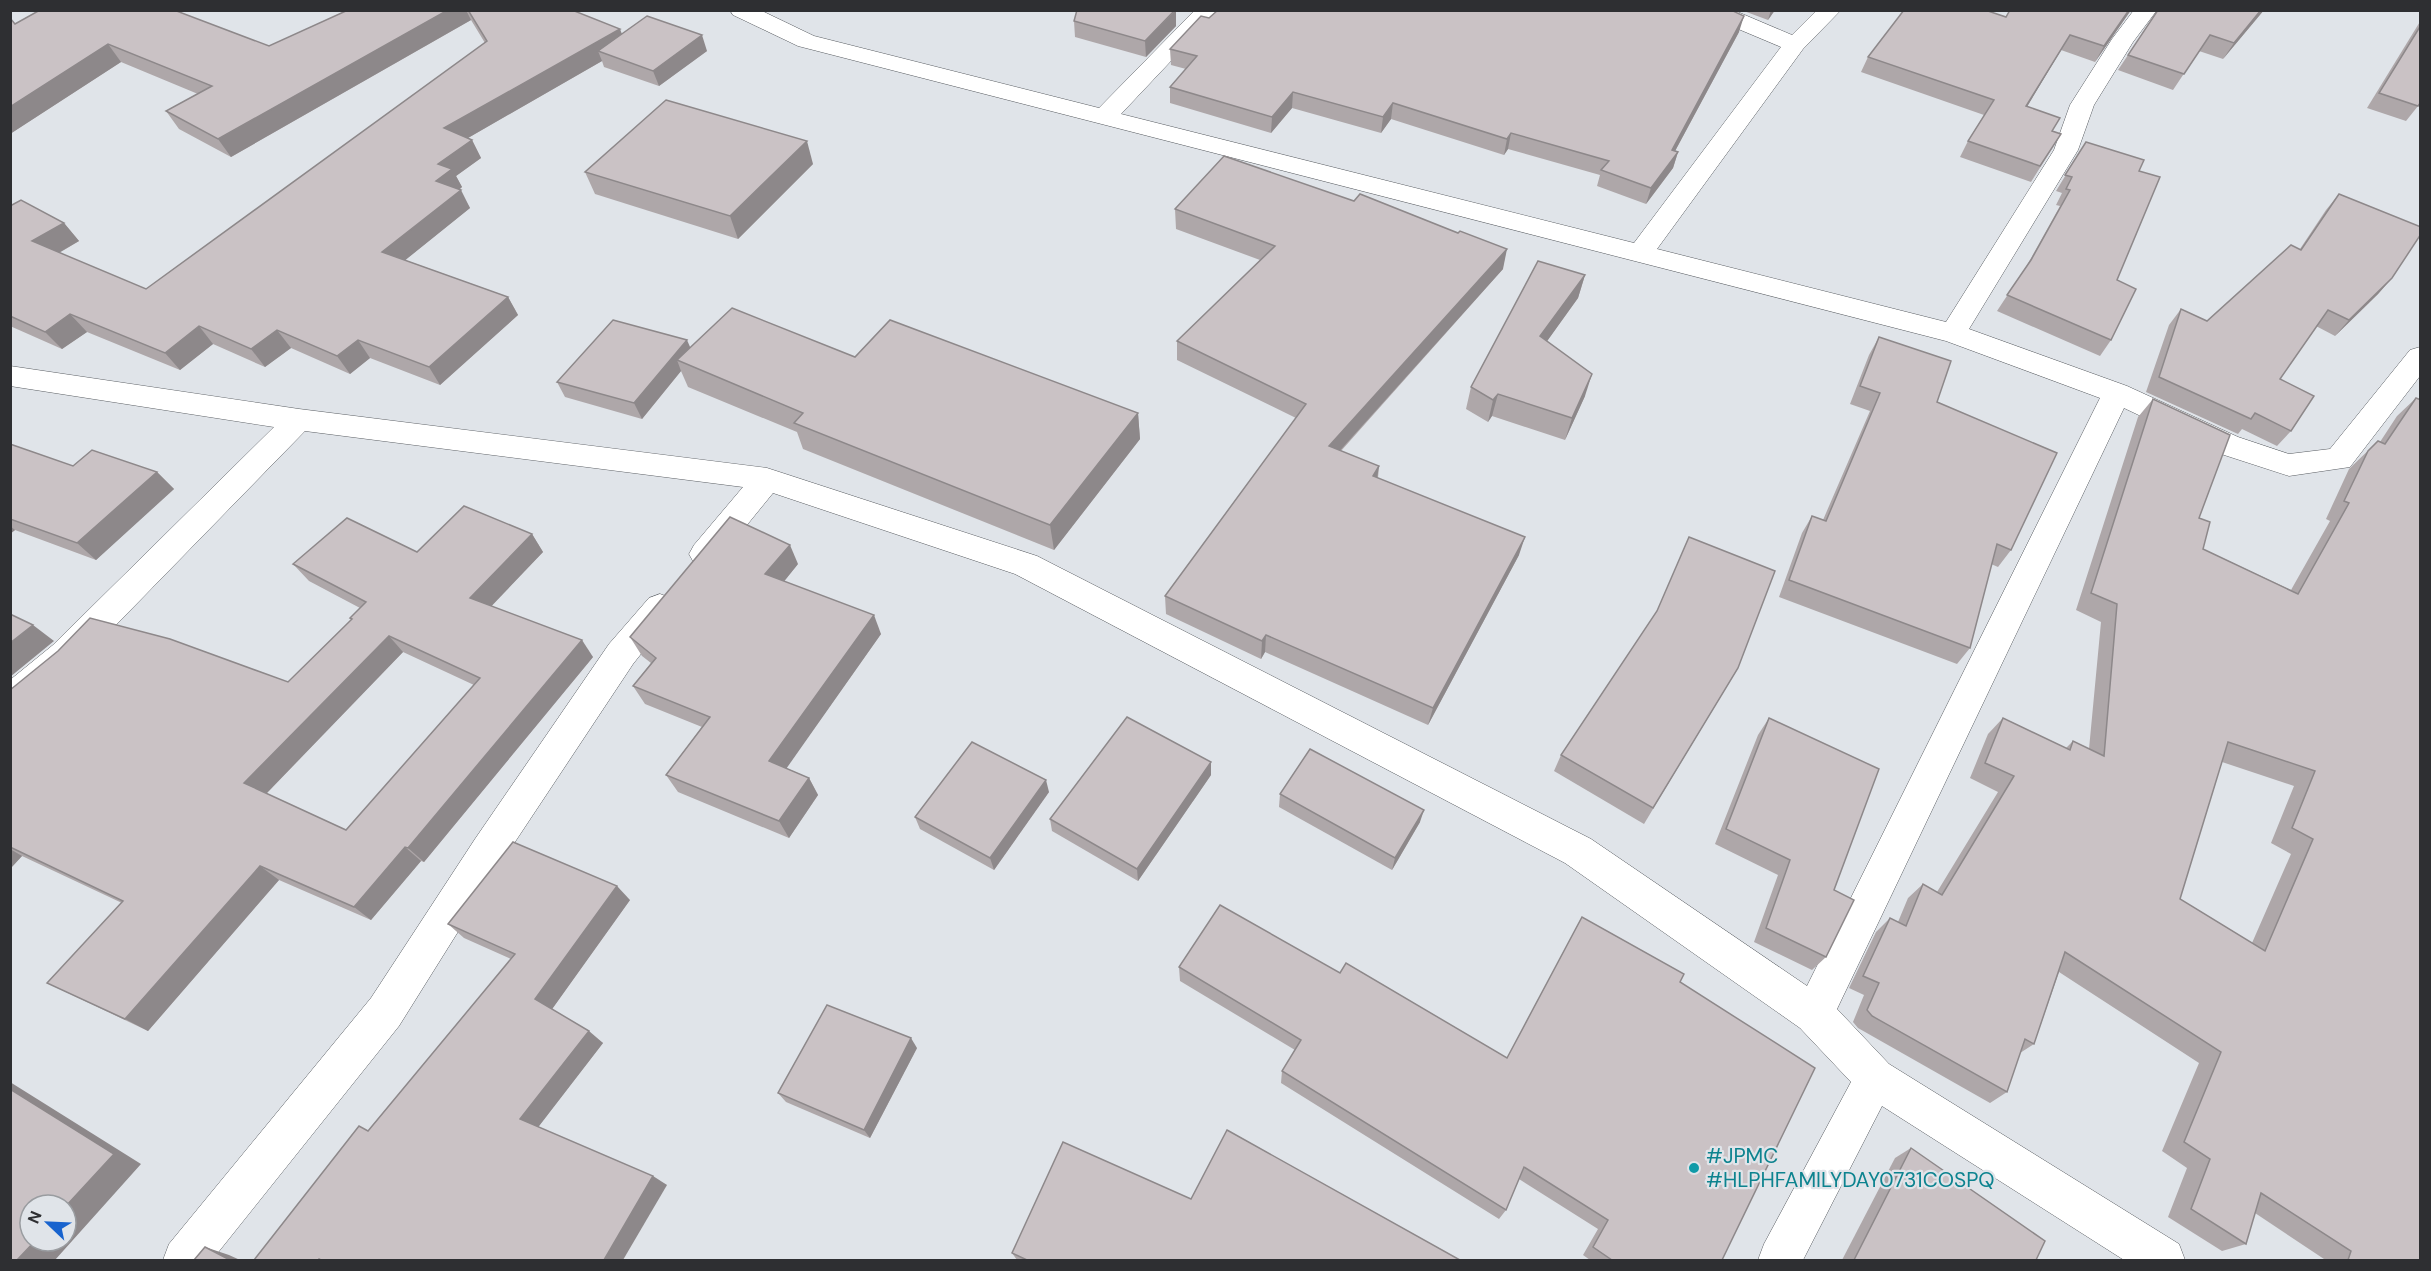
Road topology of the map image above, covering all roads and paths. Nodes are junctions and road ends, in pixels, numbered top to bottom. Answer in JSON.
{"nodes":[{"id":1,"x":741,"y":10,"type":"edge"},
{"id":2,"x":1208,"y":10,"type":"edge"},
{"id":3,"x":1713,"y":10,"type":"edge"},
{"id":4,"x":1830,"y":10,"type":"edge"},
{"id":5,"x":2146,"y":10,"type":"edge"},
{"id":6,"x":1795,"y":44,"type":"junction"},
{"id":7,"x":1103,"y":118,"type":"junction"},
{"id":8,"x":1640,"y":253,"type":"junction"},
{"id":9,"x":1953,"y":333,"type":"junction"},
{"id":10,"x":2421,"y":357,"type":"edge"},
{"id":11,"x":10,"y":376,"type":"edge"},
{"id":12,"x":2117,"y":393,"type":"junction"},
{"id":13,"x":299,"y":420,"type":"junction"},
{"id":14,"x":767,"y":479,"type":"junction"},
{"id":15,"x":10,"y":701,"type":"edge"},
{"id":16,"x":1814,"y":1014,"type":"junction"},
{"id":17,"x":1875,"y":1078,"type":"junction"},
{"id":18,"x":185,"y":1260,"type":"edge"},
{"id":19,"x":1780,"y":1260,"type":"edge"},
{"id":20,"x":2163,"y":1260,"type":"edge"}],
"edges":[{"from":1,"to":7,"type":"street"},
{"from":2,"to":7,"type":"street"},
{"from":3,"to":6,"type":"street"},
{"from":4,"to":6,"type":"street"},
{"from":5,"to":9,"type":"street"},
{"from":6,"to":8,"type":"street"},
{"from":7,"to":8,"type":"street"},
{"from":8,"to":9,"type":"street"},
{"from":9,"to":12,"type":"street"},
{"from":10,"to":12,"type":"street"},
{"from":11,"to":13,"type":"street"},
{"from":12,"to":16,"type":"street"},
{"from":13,"to":14,"type":"street"},
{"from":13,"to":15,"type":"street"},
{"from":14,"to":16,"type":"street"},
{"from":14,"to":18,"type":"street"},
{"from":16,"to":17,"type":"street"},
{"from":17,"to":19,"type":"street"},
{"from":17,"to":20,"type":"street"}]}
